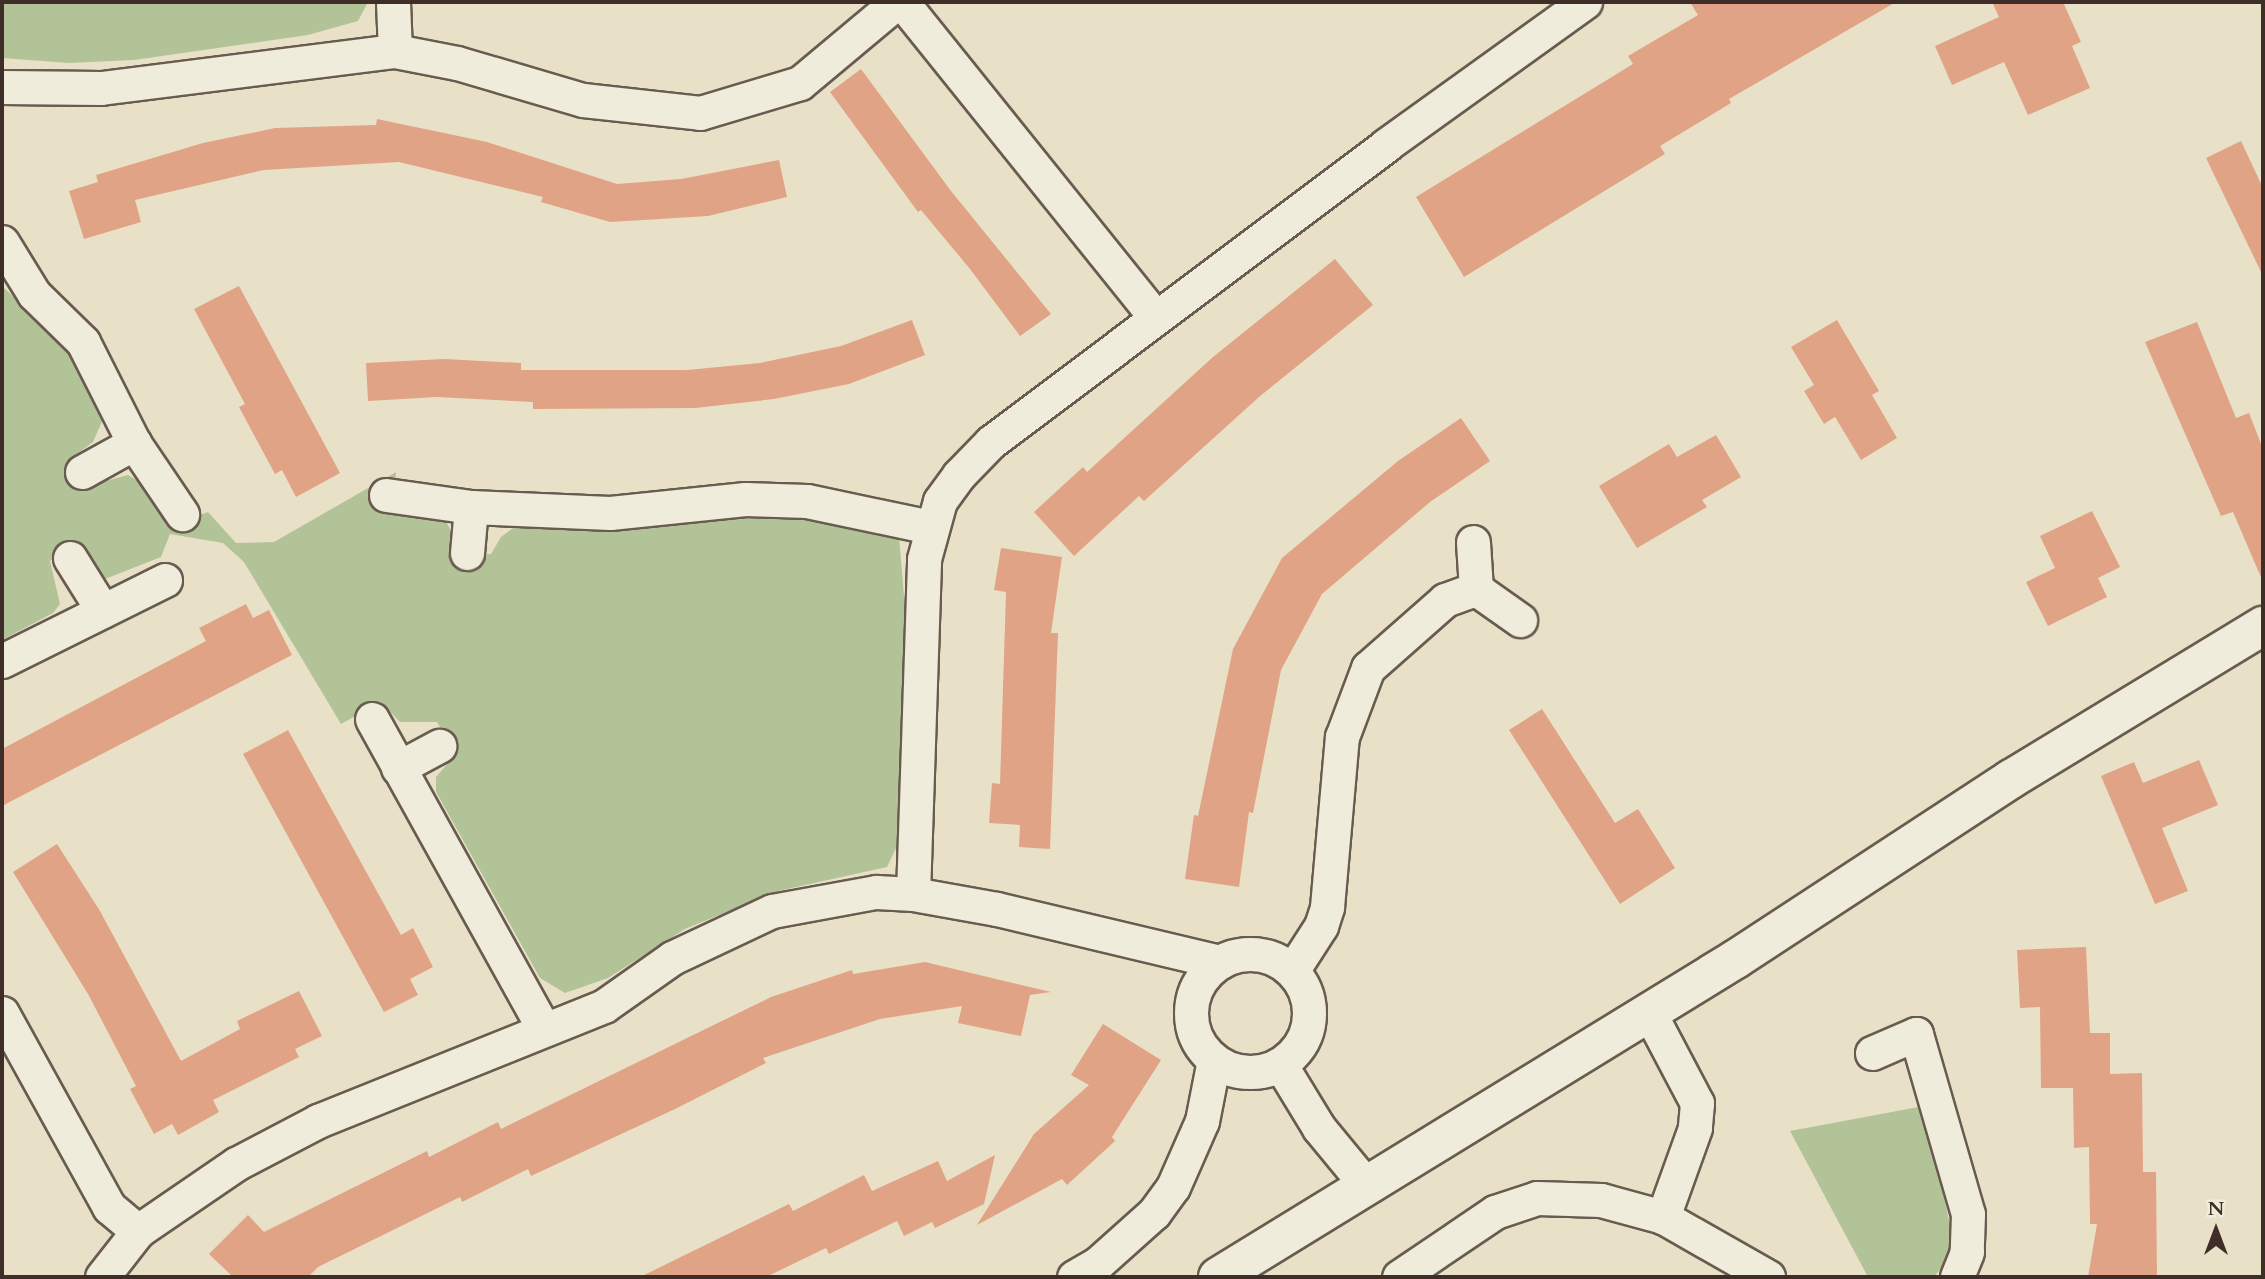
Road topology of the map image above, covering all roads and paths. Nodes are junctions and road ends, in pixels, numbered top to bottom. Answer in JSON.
{"nodes":[{"id":1,"x":393,"y":2,"type":"edge"},
{"id":2,"x":899,"y":2,"type":"edge"},
{"id":3,"x":1585,"y":2,"type":"edge"},
{"id":4,"x":395,"y":51,"type":"junction"},
{"id":5,"x":2,"y":87,"type":"edge"},
{"id":6,"x":2,"y":242,"type":"edge"},
{"id":7,"x":1156,"y":318,"type":"junction"},
{"id":8,"x":134,"y":443,"type":"junction"},
{"id":9,"x":82,"y":472,"type":"dead end"},
{"id":10,"x":386,"y":495,"type":"dead end"},
{"id":11,"x":471,"y":507,"type":"junction"},
{"id":12,"x":182,"y":514,"type":"dead end"},
{"id":13,"x":930,"y":527,"type":"junction"},
{"id":14,"x":1473,"y":542,"type":"dead end"},
{"id":15,"x":467,"y":553,"type":"dead end"},
{"id":16,"x":70,"y":558,"type":"dead end"},
{"id":17,"x":165,"y":580,"type":"dead end"},
{"id":18,"x":1476,"y":589,"type":"junction"},
{"id":19,"x":103,"y":611,"type":"junction"},
{"id":20,"x":1520,"y":620,"type":"dead end"},
{"id":21,"x":2263,"y":626,"type":"edge"},
{"id":22,"x":2,"y":662,"type":"edge"},
{"id":23,"x":372,"y":719,"type":"dead end"},
{"id":24,"x":439,"y":746,"type":"dead end"},
{"id":25,"x":398,"y":768,"type":"junction"},
{"id":26,"x":913,"y":894,"type":"junction"},
{"id":27,"x":1220,"y":962,"type":"junction"},
{"id":28,"x":1292,"y":971,"type":"junction"},
{"id":29,"x":1649,"y":1012,"type":"junction"},
{"id":30,"x":2,"y":1013,"type":"edge"},
{"id":31,"x":544,"y":1030,"type":"junction"},
{"id":32,"x":1872,"y":1053,"type":"dead end"},
{"id":33,"x":1213,"y":1059,"type":"junction"},
{"id":34,"x":1280,"y":1064,"type":"junction"},
{"id":35,"x":1366,"y":1185,"type":"junction"},
{"id":36,"x":1663,"y":1217,"type":"junction"},
{"id":37,"x":138,"y":1231,"type":"junction"},
{"id":38,"x":102,"y":1277,"type":"edge"},
{"id":39,"x":1074,"y":1277,"type":"edge"},
{"id":40,"x":1217,"y":1277,"type":"edge"},
{"id":41,"x":1399,"y":1277,"type":"edge"},
{"id":42,"x":1768,"y":1277,"type":"edge"},
{"id":43,"x":1957,"y":1277,"type":"edge"}],
"edges":[{"from":1,"to":4,"type":"street"},
{"from":2,"to":4,"type":"street"},
{"from":2,"to":7,"type":"street"},
{"from":3,"to":7,"type":"street"},
{"from":4,"to":5,"type":"street"},
{"from":6,"to":8,"type":"street"},
{"from":7,"to":13,"type":"street"},
{"from":8,"to":9,"type":"street"},
{"from":8,"to":12,"type":"street"},
{"from":10,"to":11,"type":"street"},
{"from":11,"to":13,"type":"street"},
{"from":11,"to":15,"type":"street"},
{"from":13,"to":26,"type":"street"},
{"from":14,"to":18,"type":"street"},
{"from":16,"to":19,"type":"street"},
{"from":17,"to":19,"type":"street"},
{"from":18,"to":20,"type":"street"},
{"from":18,"to":28,"type":"street"},
{"from":19,"to":22,"type":"street"},
{"from":21,"to":29,"type":"street"},
{"from":23,"to":25,"type":"street"},
{"from":24,"to":25,"type":"street"},
{"from":25,"to":31,"type":"street"},
{"from":26,"to":27,"type":"street"},
{"from":26,"to":31,"type":"street"},
{"from":27,"to":28,"type":"street"},
{"from":27,"to":33,"type":"street"},
{"from":28,"to":34,"type":"street"},
{"from":29,"to":35,"type":"street"},
{"from":29,"to":36,"type":"street"},
{"from":30,"to":37,"type":"street"},
{"from":31,"to":37,"type":"street"},
{"from":32,"to":43,"type":"street"},
{"from":33,"to":34,"type":"street"},
{"from":33,"to":39,"type":"street"},
{"from":34,"to":35,"type":"street"},
{"from":35,"to":40,"type":"street"},
{"from":36,"to":41,"type":"street"},
{"from":36,"to":42,"type":"street"},
{"from":37,"to":38,"type":"street"}]}
